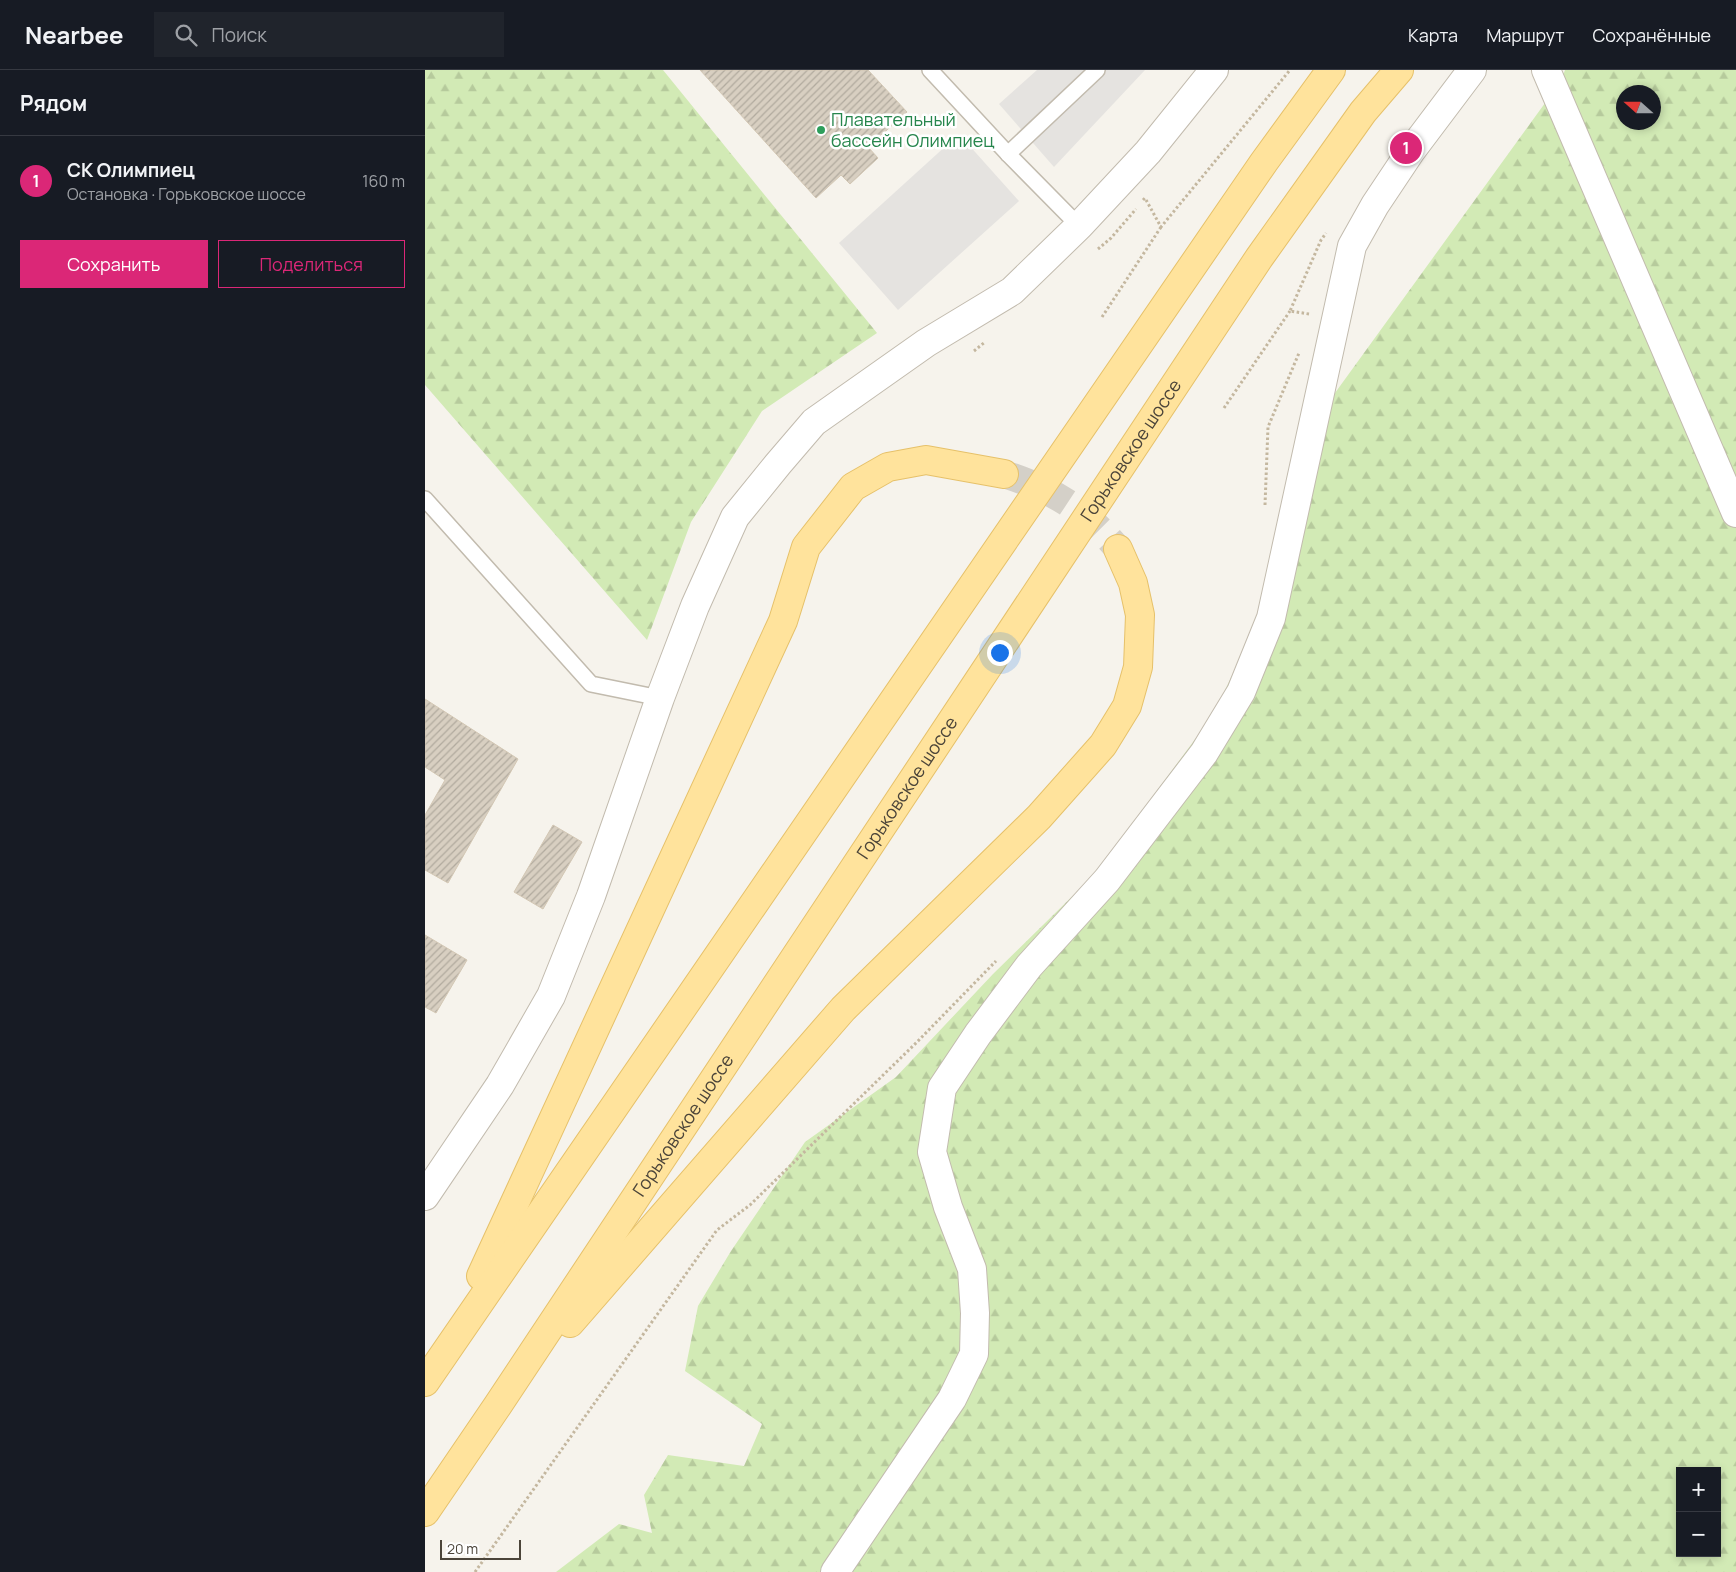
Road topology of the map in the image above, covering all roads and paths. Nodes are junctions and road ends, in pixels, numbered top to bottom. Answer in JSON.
{"nodes":[{"id":1,"x":930,"y":70,"type":"edge"},
{"id":2,"x":1097,"y":70,"type":"edge"},
{"id":3,"x":1214,"y":70,"type":"edge"},
{"id":4,"x":1290,"y":70,"type":"edge"},
{"id":5,"x":1331,"y":70,"type":"edge"},
{"id":6,"x":1399,"y":70,"type":"edge"},
{"id":7,"x":1472,"y":70,"type":"edge"},
{"id":8,"x":1546,"y":70,"type":"edge"},
{"id":9,"x":1008,"y":154,"type":"junction"},
{"id":10,"x":1079,"y":226,"type":"junction"},
{"id":11,"x":1161,"y":226,"type":"junction"},
{"id":12,"x":1096,"y":251,"type":"dead end"},
{"id":13,"x":1290,"y":311,"type":"dead end"},
{"id":14,"x":1102,"y":317,"type":"dead end"},
{"id":15,"x":989,"y":339,"type":"dead end"},
{"id":16,"x":973,"y":351,"type":"dead end"},
{"id":17,"x":1224,"y":408,"type":"dead end"},
{"id":18,"x":1005,"y":474,"type":"tunnel mouth"},
{"id":19,"x":425,"y":500,"type":"edge"},
{"id":20,"x":1736,"y":513,"type":"edge"},
{"id":21,"x":1117,"y":549,"type":"tunnel mouth"},
{"id":22,"x":660,"y":698,"type":"junction"},
{"id":23,"x":425,"y":1196,"type":"edge"},
{"id":24,"x":451,"y":1344,"type":"junction"},
{"id":25,"x":425,"y":1382,"type":"edge"},
{"id":26,"x":498,"y":1405,"type":"junction"},
{"id":27,"x":425,"y":1512,"type":"edge"},
{"id":28,"x":835,"y":1572,"type":"edge"}],
"edges":[{"from":1,"to":9,"type":"lane"},
{"from":2,"to":9,"type":"lane"},
{"from":3,"to":10,"type":"street"},
{"from":4,"to":11,"type":"path"},
{"from":5,"to":24,"type":"main road"},
{"from":6,"to":26,"type":"main road","name":"Горьковское шоссе"},
{"from":7,"to":28,"type":"street"},
{"from":8,"to":20,"type":"street"},
{"from":9,"to":10,"type":"lane"},
{"from":10,"to":22,"type":"street"},
{"from":11,"to":12,"type":"path"},
{"from":11,"to":14,"type":"path"},
{"from":13,"to":17,"type":"path"},
{"from":15,"to":16,"type":"path"},
{"from":18,"to":24,"type":"main road"},
{"from":19,"to":22,"type":"lane"},
{"from":21,"to":26,"type":"main road"},
{"from":22,"to":23,"type":"street"},
{"from":24,"to":25,"type":"main road"},
{"from":26,"to":27,"type":"main road","name":"Горьковское шоссе"}]}
